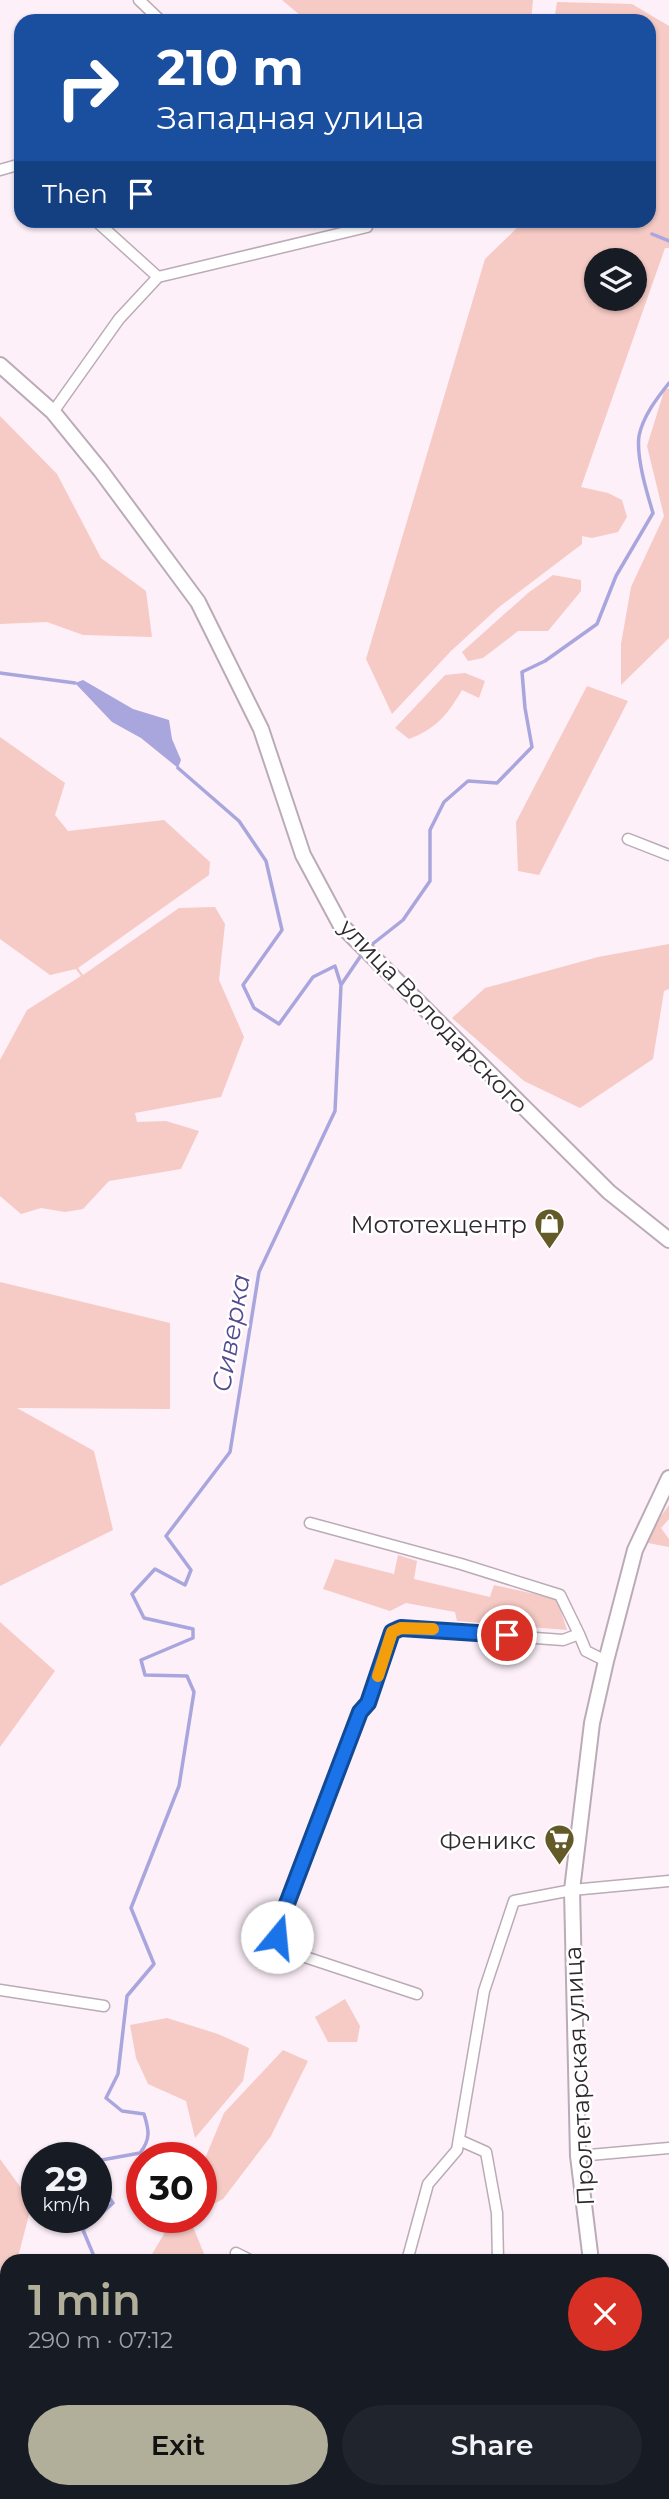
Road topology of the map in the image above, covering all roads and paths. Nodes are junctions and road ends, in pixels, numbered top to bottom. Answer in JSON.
{"nodes":[{"id":1,"x":139,"y":0,"type":"edge"},
{"id":2,"x":154,"y":14,"type":"edge"},
{"id":3,"x":104,"y":228,"type":"edge"},
{"id":4,"x":363,"y":228,"type":"edge"},
{"id":5,"x":158,"y":277,"type":"junction"},
{"id":6,"x":0,"y":365,"type":"edge"},
{"id":7,"x":53,"y":411,"type":"junction"},
{"id":8,"x":628,"y":839,"type":"dead end"},
{"id":9,"x":669,"y":855,"type":"edge"},
{"id":10,"x":669,"y":1240,"type":"edge"},
{"id":11,"x":669,"y":1478,"type":"edge"},
{"id":12,"x":310,"y":1523,"type":"dead end"},
{"id":13,"x":579,"y":1634,"type":"junction"},
{"id":14,"x":606,"y":1661,"type":"junction"},
{"id":15,"x":669,"y":1881,"type":"edge"},
{"id":16,"x":572,"y":1890,"type":"junction"},
{"id":17,"x":0,"y":1990,"type":"edge"},
{"id":18,"x":417,"y":1994,"type":"dead end"},
{"id":19,"x":104,"y":2006,"type":"dead end"},
{"id":20,"x":459,"y":2140,"type":"junction"},
{"id":21,"x":669,"y":2148,"type":"edge"},
{"id":22,"x":579,"y":2156,"type":"junction"},
{"id":23,"x":409,"y":2254,"type":"edge"},
{"id":24,"x":498,"y":2254,"type":"edge"},
{"id":25,"x":589,"y":2254,"type":"edge"}],
"edges":[{"from":1,"to":2,"type":"street"},
{"from":3,"to":5,"type":"street"},
{"from":4,"to":5,"type":"street"},
{"from":5,"to":7,"type":"street"},
{"from":6,"to":7,"type":"main road","name":"улица Володарского"},
{"from":7,"to":10,"type":"main road","name":"улица Володарского"},
{"from":8,"to":9,"type":"street"},
{"from":11,"to":14,"type":"main road","name":"Пролетарская улица"},
{"from":12,"to":13,"type":"street"},
{"from":13,"to":14,"type":"street"},
{"from":13,"to":18,"type":"street"},
{"from":14,"to":16,"type":"main road","name":"Пролетарская улица"},
{"from":15,"to":16,"type":"street"},
{"from":16,"to":20,"type":"street"},
{"from":16,"to":22,"type":"main road","name":"Пролетарская улица"},
{"from":17,"to":19,"type":"street"},
{"from":20,"to":23,"type":"street"},
{"from":20,"to":24,"type":"street"},
{"from":21,"to":22,"type":"street"},
{"from":22,"to":25,"type":"main road","name":"Пролетарская улица"}]}
